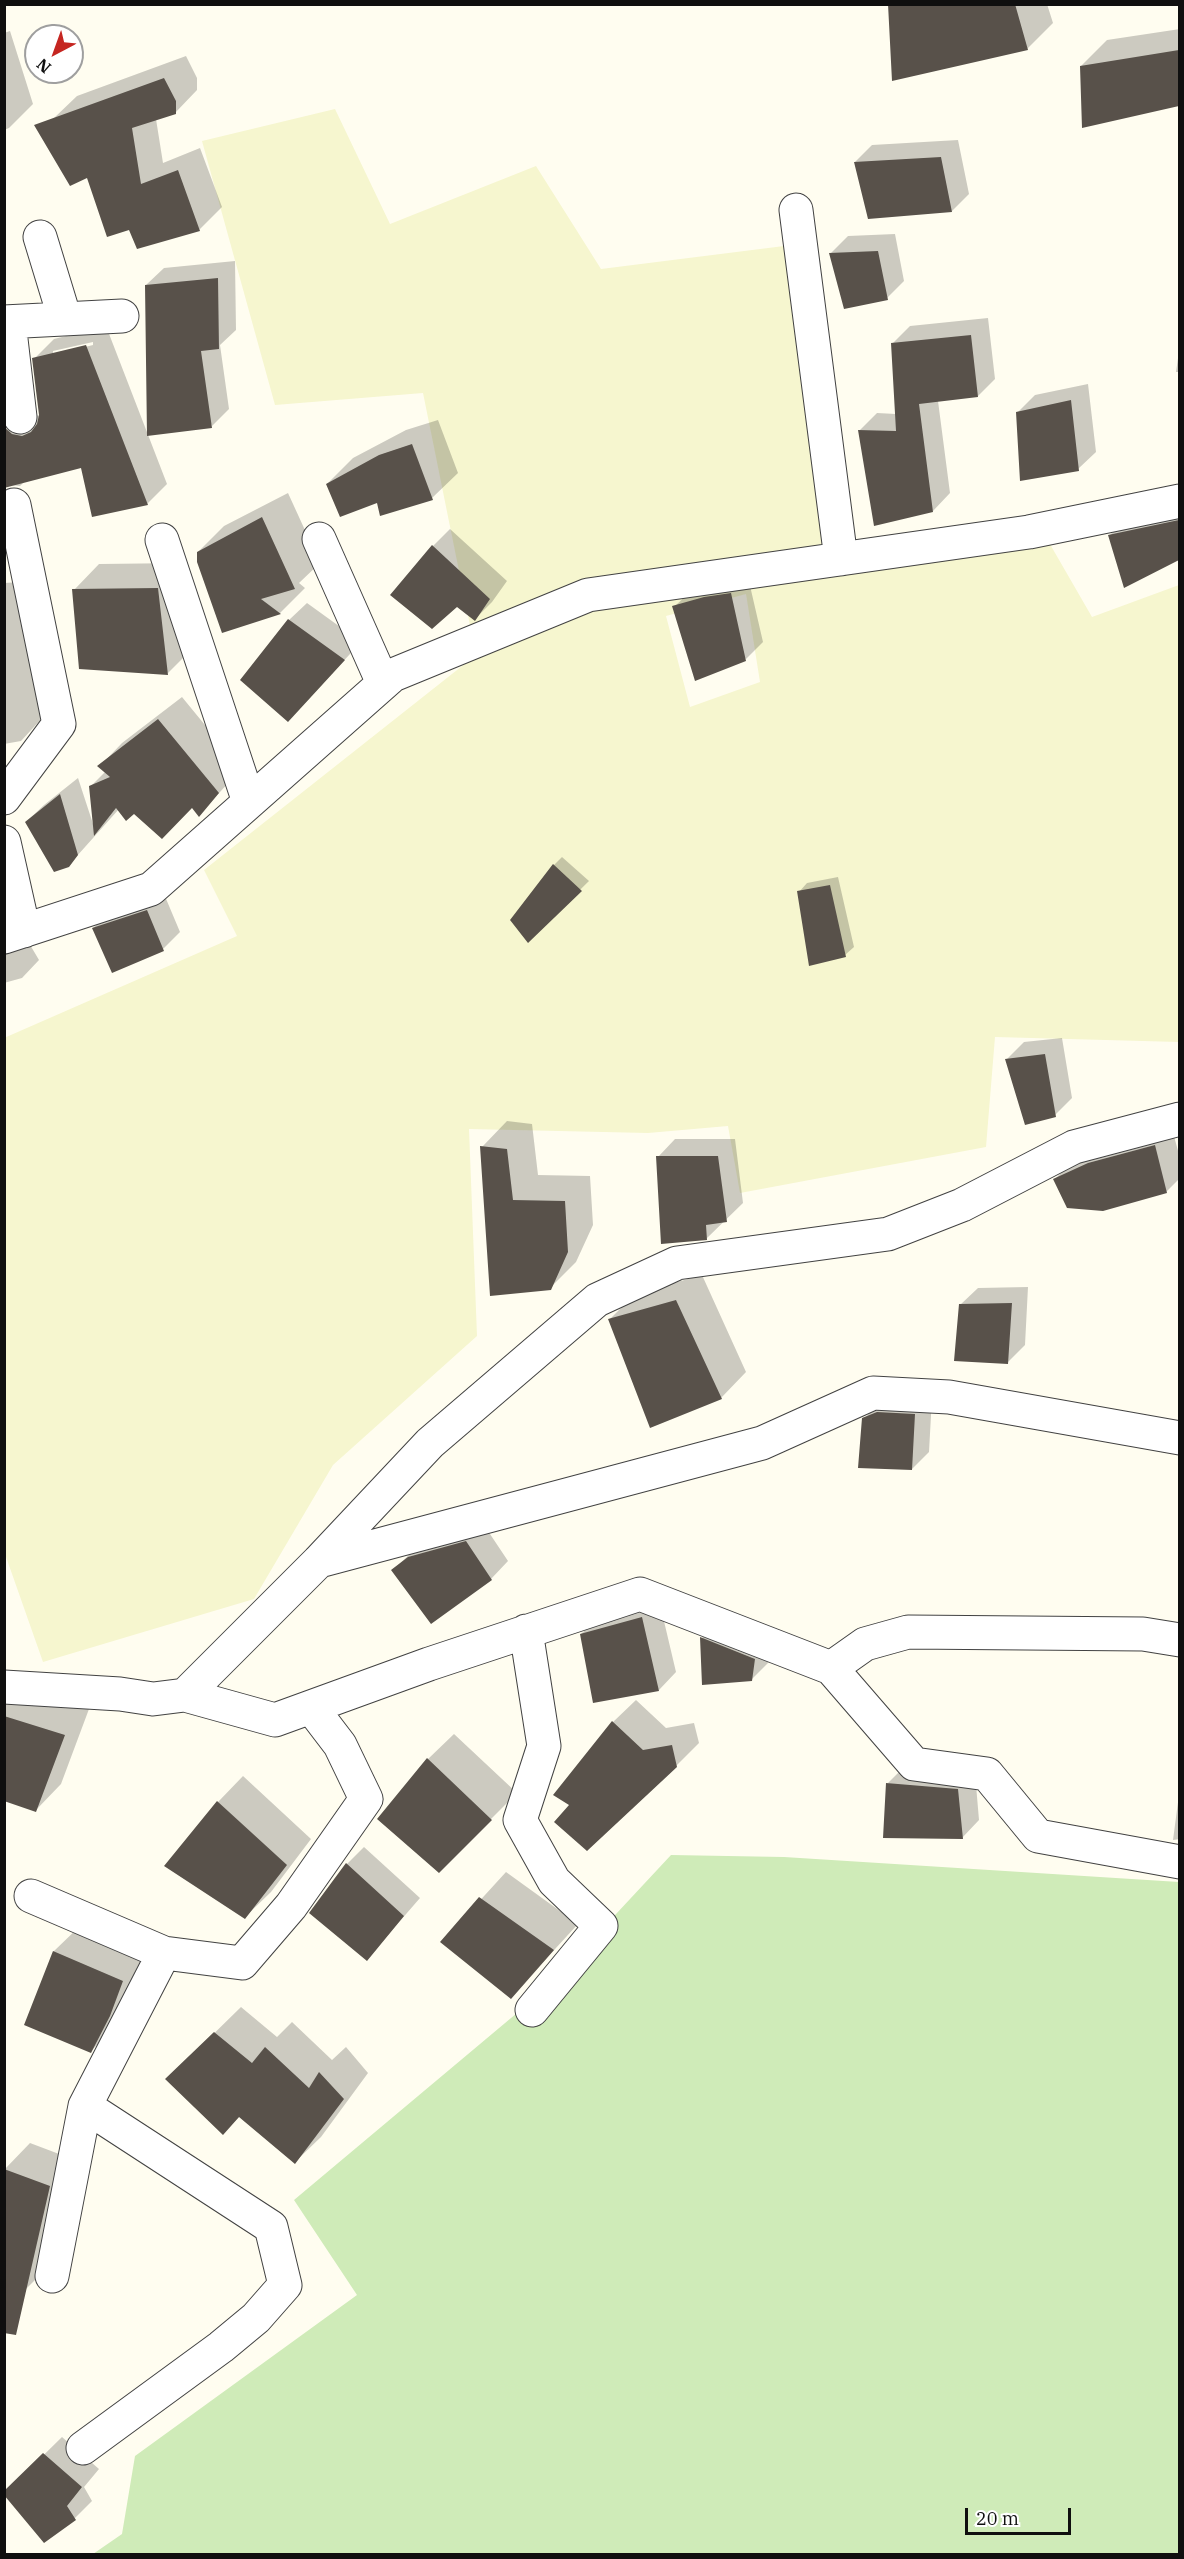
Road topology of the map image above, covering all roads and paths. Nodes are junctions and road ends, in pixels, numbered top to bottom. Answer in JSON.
{"nodes":[{"id":1,"x":796,"y":210,"type":"dead end"},
{"id":2,"x":40,"y":237,"type":"dead end"},
{"id":3,"x":122,"y":316,"type":"dead end"},
{"id":4,"x":65,"y":319,"type":"junction"},
{"id":5,"x":7,"y":322,"type":"edge"},
{"id":6,"x":20,"y":417,"type":"dead end"},
{"id":7,"x":1179,"y":501,"type":"edge"},
{"id":8,"x":14,"y":505,"type":"dead end"},
{"id":9,"x":320,"y":539,"type":"dead end"},
{"id":10,"x":162,"y":540,"type":"dead end"},
{"id":11,"x":841,"y":559,"type":"junction"},
{"id":12,"x":383,"y":683,"type":"junction"},
{"id":13,"x":4,"y":798,"type":"edge"},
{"id":14,"x":249,"y":802,"type":"junction"},
{"id":15,"x":4,"y":842,"type":"edge"},
{"id":16,"x":14,"y":934,"type":"edge"},
{"id":17,"x":1179,"y":1119,"type":"edge"},
{"id":18,"x":1179,"y":1438,"type":"edge"},
{"id":19,"x":319,"y":1561,"type":"junction"},
{"id":20,"x":526,"y":1631,"type":"junction"},
{"id":21,"x":1179,"y":1640,"type":"edge"},
{"id":22,"x":831,"y":1668,"type":"junction"},
{"id":23,"x":4,"y":1687,"type":"edge"},
{"id":24,"x":185,"y":1695,"type":"junction"},
{"id":25,"x":311,"y":1707,"type":"junction"},
{"id":26,"x":1179,"y":1862,"type":"edge"},
{"id":27,"x":31,"y":1896,"type":"dead end"},
{"id":28,"x":164,"y":1953,"type":"junction"},
{"id":29,"x":532,"y":2010,"type":"dead end"},
{"id":30,"x":85,"y":2106,"type":"junction"},
{"id":31,"x":51,"y":2276,"type":"dead end"},
{"id":32,"x":83,"y":2448,"type":"dead end"}],
"edges":[{"from":1,"to":11,"type":"street"},
{"from":2,"to":4,"type":"street"},
{"from":3,"to":4,"type":"street"},
{"from":4,"to":5,"type":"street"},
{"from":5,"to":6,"type":"street"},
{"from":7,"to":11,"type":"street"},
{"from":8,"to":13,"type":"street"},
{"from":9,"to":12,"type":"street"},
{"from":10,"to":14,"type":"street"},
{"from":11,"to":12,"type":"street"},
{"from":12,"to":14,"type":"street"},
{"from":14,"to":16,"type":"street"},
{"from":15,"to":16,"type":"street"},
{"from":17,"to":19,"type":"street"},
{"from":18,"to":19,"type":"street"},
{"from":19,"to":24,"type":"street"},
{"from":20,"to":22,"type":"street"},
{"from":20,"to":25,"type":"street"},
{"from":20,"to":29,"type":"street"},
{"from":21,"to":22,"type":"street"},
{"from":22,"to":26,"type":"street"},
{"from":23,"to":24,"type":"street"},
{"from":24,"to":25,"type":"street"},
{"from":25,"to":28,"type":"street"},
{"from":27,"to":28,"type":"street"},
{"from":28,"to":30,"type":"street"},
{"from":30,"to":31,"type":"street"},
{"from":30,"to":32,"type":"street"}]}
